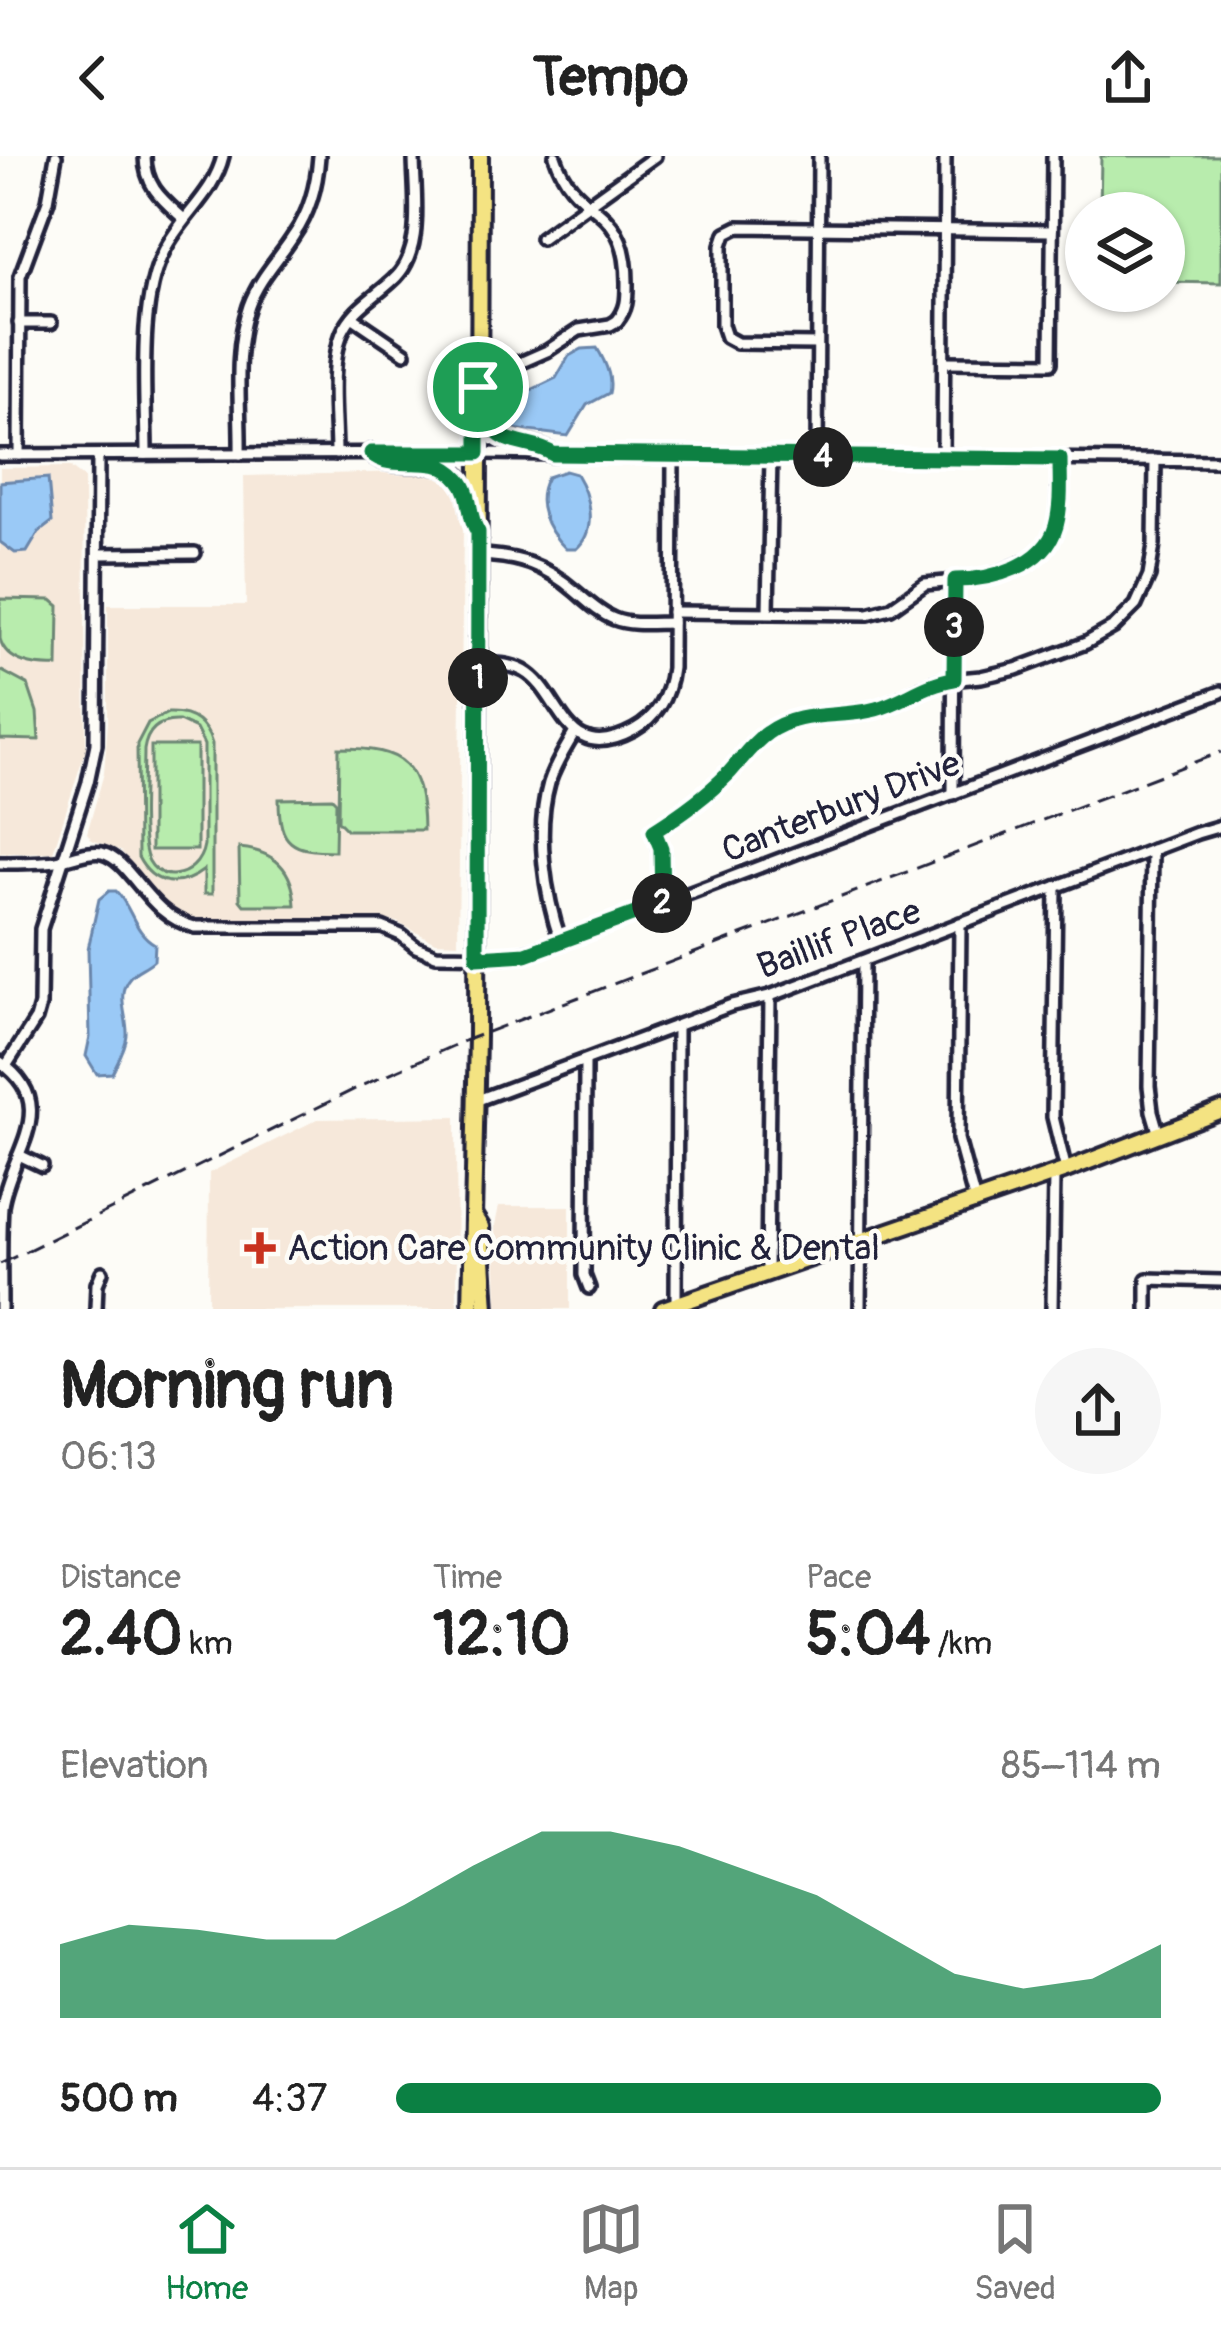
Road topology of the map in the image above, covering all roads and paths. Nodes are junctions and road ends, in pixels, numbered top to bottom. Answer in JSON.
{"nodes":[{"id":1,"x":56,"y":156,"type":"edge"},
{"id":2,"x":145,"y":156,"type":"edge"},
{"id":3,"x":223,"y":156,"type":"edge"},
{"id":4,"x":319,"y":156,"type":"edge"},
{"id":5,"x":414,"y":156,"type":"edge"},
{"id":6,"x":480,"y":156,"type":"edge"},
{"id":7,"x":555,"y":156,"type":"edge"},
{"id":8,"x":655,"y":156,"type":"edge"},
{"id":9,"x":819,"y":156,"type":"edge"},
{"id":10,"x":945,"y":156,"type":"edge"},
{"id":11,"x":1053,"y":156,"type":"edge"},
{"id":12,"x":591,"y":204,"type":"junction"},
{"id":13,"x":184,"y":219,"type":"junction"},
{"id":14,"x":818,"y":229,"type":"junction"},
{"id":15,"x":944,"y":230,"type":"junction"},
{"id":16,"x":1052,"y":231,"type":"junction"},
{"id":17,"x":541,"y":238,"type":"dead end"},
{"id":18,"x":352,"y":316,"type":"junction"},
{"id":19,"x":617,"y":320,"type":"junction"},
{"id":20,"x":19,"y":323,"type":"junction"},
{"id":21,"x":51,"y":323,"type":"dead end"},
{"id":22,"x":626,"y":333,"type":"dead end"},
{"id":23,"x":818,"y":344,"type":"junction"},
{"id":24,"x":405,"y":352,"type":"dead end"},
{"id":25,"x":944,"y":362,"type":"junction"},
{"id":26,"x":479,"y":365,"type":"junction"},
{"id":27,"x":478,"y":387,"type":"junction"},
{"id":28,"x":371,"y":453,"type":"junction"},
{"id":29,"x":478,"y":453,"type":"junction"},
{"id":30,"x":146,"y":454,"type":"junction"},
{"id":31,"x":240,"y":454,"type":"junction"},
{"id":32,"x":336,"y":454,"type":"junction"},
{"id":33,"x":553,"y":454,"type":"junction"},
{"id":34,"x":0,"y":455,"type":"edge"},
{"id":35,"x":19,"y":455,"type":"junction"},
{"id":36,"x":98,"y":455,"type":"junction"},
{"id":37,"x":673,"y":455,"type":"junction"},
{"id":38,"x":771,"y":456,"type":"junction"},
{"id":39,"x":817,"y":457,"type":"junction"},
{"id":40,"x":943,"y":458,"type":"junction"},
{"id":41,"x":1060,"y":459,"type":"junction"},
{"id":42,"x":1155,"y":460,"type":"junction"},
{"id":43,"x":1221,"y":461,"type":"edge"},
{"id":44,"x":478,"y":532,"type":"junction"},
{"id":45,"x":195,"y":553,"type":"dead end"},
{"id":46,"x":98,"y":554,"type":"junction"},
{"id":47,"x":478,"y":555,"type":"junction"},
{"id":48,"x":955,"y":580,"type":"junction"},
{"id":49,"x":768,"y":613,"type":"junction"},
{"id":50,"x":672,"y":618,"type":"junction"},
{"id":51,"x":478,"y":663,"type":"junction"},
{"id":52,"x":954,"y":679,"type":"junction"},
{"id":53,"x":1221,"y":692,"type":"edge"},
{"id":54,"x":575,"y":732,"type":"junction"},
{"id":55,"x":953,"y":794,"type":"junction"},
{"id":56,"x":1221,"y":826,"type":"edge"},
{"id":57,"x":1151,"y":850,"type":"junction"},
{"id":58,"x":63,"y":860,"type":"junction"},
{"id":59,"x":0,"y":863,"type":"edge"},
{"id":60,"x":1056,"y":887,"type":"junction"},
{"id":61,"x":662,"y":904,"type":"junction"},
{"id":62,"x":960,"y":923,"type":"junction"},
{"id":63,"x":561,"y":942,"type":"junction"},
{"id":64,"x":477,"y":957,"type":"junction"},
{"id":65,"x":862,"y":961,"type":"junction"},
{"id":66,"x":770,"y":996,"type":"junction"},
{"id":67,"x":677,"y":1026,"type":"junction"},
{"id":68,"x":585,"y":1062,"type":"junction"},
{"id":69,"x":3,"y":1064,"type":"edge"},
{"id":70,"x":475,"y":1101,"type":"junction"},
{"id":71,"x":1217,"y":1114,"type":"edge"},
{"id":72,"x":1160,"y":1135,"type":"junction"},
{"id":73,"x":19,"y":1155,"type":"junction"},
{"id":74,"x":42,"y":1166,"type":"dead end"},
{"id":75,"x":1060,"y":1173,"type":"junction"},
{"id":76,"x":4,"y":1178,"type":"edge"},
{"id":77,"x":975,"y":1202,"type":"junction"},
{"id":78,"x":474,"y":1216,"type":"junction"},
{"id":79,"x":860,"y":1242,"type":"junction"},
{"id":80,"x":0,"y":1248,"type":"edge"},
{"id":81,"x":102,"y":1272,"type":"dead end"},
{"id":82,"x":767,"y":1273,"type":"junction"},
{"id":83,"x":1221,"y":1281,"type":"edge"},
{"id":84,"x":589,"y":1288,"type":"dead end"},
{"id":85,"x":669,"y":1307,"type":"edge"},
{"id":86,"x":1,"y":1309,"type":"edge"},
{"id":87,"x":97,"y":1309,"type":"edge"},
{"id":88,"x":471,"y":1309,"type":"edge"},
{"id":89,"x":486,"y":1309,"type":"edge"},
{"id":90,"x":860,"y":1309,"type":"edge"},
{"id":91,"x":1052,"y":1309,"type":"edge"},
{"id":92,"x":1147,"y":1309,"type":"edge"}],
"edges":[{"from":1,"to":20,"type":"street"},
{"from":2,"to":13,"type":"street"},
{"from":3,"to":13,"type":"street"},
{"from":4,"to":31,"type":"street"},
{"from":5,"to":18,"type":"street"},
{"from":6,"to":26,"type":"main road"},
{"from":7,"to":12,"type":"street"},
{"from":8,"to":12,"type":"street"},
{"from":9,"to":14,"type":"street"},
{"from":10,"to":15,"type":"street"},
{"from":11,"to":16,"type":"street"},
{"from":12,"to":17,"type":"street"},
{"from":12,"to":19,"type":"street"},
{"from":13,"to":30,"type":"street"},
{"from":14,"to":15,"type":"street"},
{"from":14,"to":23,"type":"street"},
{"from":14,"to":23,"type":"street"},
{"from":15,"to":16,"type":"street"},
{"from":15,"to":25,"type":"street"},
{"from":16,"to":25,"type":"street"},
{"from":18,"to":24,"type":"street"},
{"from":18,"to":32,"type":"street"},
{"from":19,"to":22,"type":"street"},
{"from":19,"to":26,"type":"street"},
{"from":20,"to":21,"type":"street"},
{"from":20,"to":35,"type":"street"},
{"from":23,"to":39,"type":"street"},
{"from":25,"to":40,"type":"street"},
{"from":26,"to":27,"type":"main road"},
{"from":27,"to":29,"type":"main road"},
{"from":27,"to":33,"type":"main road"},
{"from":28,"to":29,"type":"street"},
{"from":28,"to":32,"type":"street"},
{"from":28,"to":44,"type":"main road"},
{"from":29,"to":33,"type":"street"},
{"from":29,"to":44,"type":"main road"},
{"from":30,"to":31,"type":"street"},
{"from":30,"to":36,"type":"street"},
{"from":31,"to":32,"type":"street"},
{"from":33,"to":37,"type":"street"},
{"from":34,"to":35,"type":"street"},
{"from":35,"to":36,"type":"street"},
{"from":36,"to":46,"type":"street"},
{"from":37,"to":38,"type":"street"},
{"from":37,"to":50,"type":"street"},
{"from":38,"to":39,"type":"street"},
{"from":38,"to":49,"type":"street"},
{"from":39,"to":40,"type":"street"},
{"from":40,"to":41,"type":"street"},
{"from":41,"to":42,"type":"street"},
{"from":41,"to":48,"type":"street"},
{"from":42,"to":43,"type":"street"},
{"from":42,"to":52,"type":"street"},
{"from":44,"to":47,"type":"main road"},
{"from":45,"to":46,"type":"street"},
{"from":46,"to":58,"type":"street"},
{"from":47,"to":50,"type":"street"},
{"from":47,"to":51,"type":"main road"},
{"from":48,"to":49,"type":"street"},
{"from":48,"to":52,"type":"street"},
{"from":49,"to":50,"type":"street"},
{"from":50,"to":54,"type":"street"},
{"from":51,"to":54,"type":"street"},
{"from":51,"to":64,"type":"main road"},
{"from":52,"to":55,"type":"street"},
{"from":52,"to":61,"type":"street"},
{"from":53,"to":55,"type":"street","name":"Canterbury Drive"},
{"from":54,"to":63,"type":"street"},
{"from":55,"to":61,"type":"street","name":"Canterbury Drive"},
{"from":56,"to":57,"type":"street","name":"Baillif Place"},
{"from":57,"to":60,"type":"street","name":"Baillif Place"},
{"from":57,"to":72,"type":"street"},
{"from":58,"to":59,"type":"street"},
{"from":58,"to":64,"type":"street","name":"Canterbury Drive"},
{"from":58,"to":69,"type":"street"},
{"from":60,"to":62,"type":"street","name":"Baillif Place"},
{"from":60,"to":75,"type":"street"},
{"from":61,"to":63,"type":"street","name":"Canterbury Drive"},
{"from":62,"to":65,"type":"street","name":"Baillif Place"},
{"from":62,"to":77,"type":"street"},
{"from":63,"to":64,"type":"street","name":"Canterbury Drive"},
{"from":64,"to":70,"type":"main road"},
{"from":65,"to":66,"type":"street","name":"Baillif Place"},
{"from":65,"to":79,"type":"street"},
{"from":66,"to":67,"type":"street","name":"Baillif Place"},
{"from":66,"to":82,"type":"street"},
{"from":67,"to":68,"type":"street","name":"Baillif Place"},
{"from":67,"to":85,"type":"street"},
{"from":68,"to":70,"type":"street","name":"Baillif Place"},
{"from":68,"to":84,"type":"street"},
{"from":69,"to":73,"type":"street"},
{"from":70,"to":78,"type":"main road"},
{"from":71,"to":72,"type":"main road"},
{"from":72,"to":75,"type":"main road"},
{"from":73,"to":74,"type":"street"},
{"from":73,"to":76,"type":"street"},
{"from":75,"to":77,"type":"main road"},
{"from":75,"to":91,"type":"street"},
{"from":76,"to":80,"type":"street"},
{"from":77,"to":79,"type":"main road"},
{"from":78,"to":88,"type":"main road"},
{"from":78,"to":89,"type":"main road"},
{"from":79,"to":82,"type":"main road"},
{"from":79,"to":90,"type":"street"},
{"from":80,"to":86,"type":"street"},
{"from":81,"to":87,"type":"street"},
{"from":82,"to":85,"type":"main road"},
{"from":83,"to":92,"type":"street"}]}
